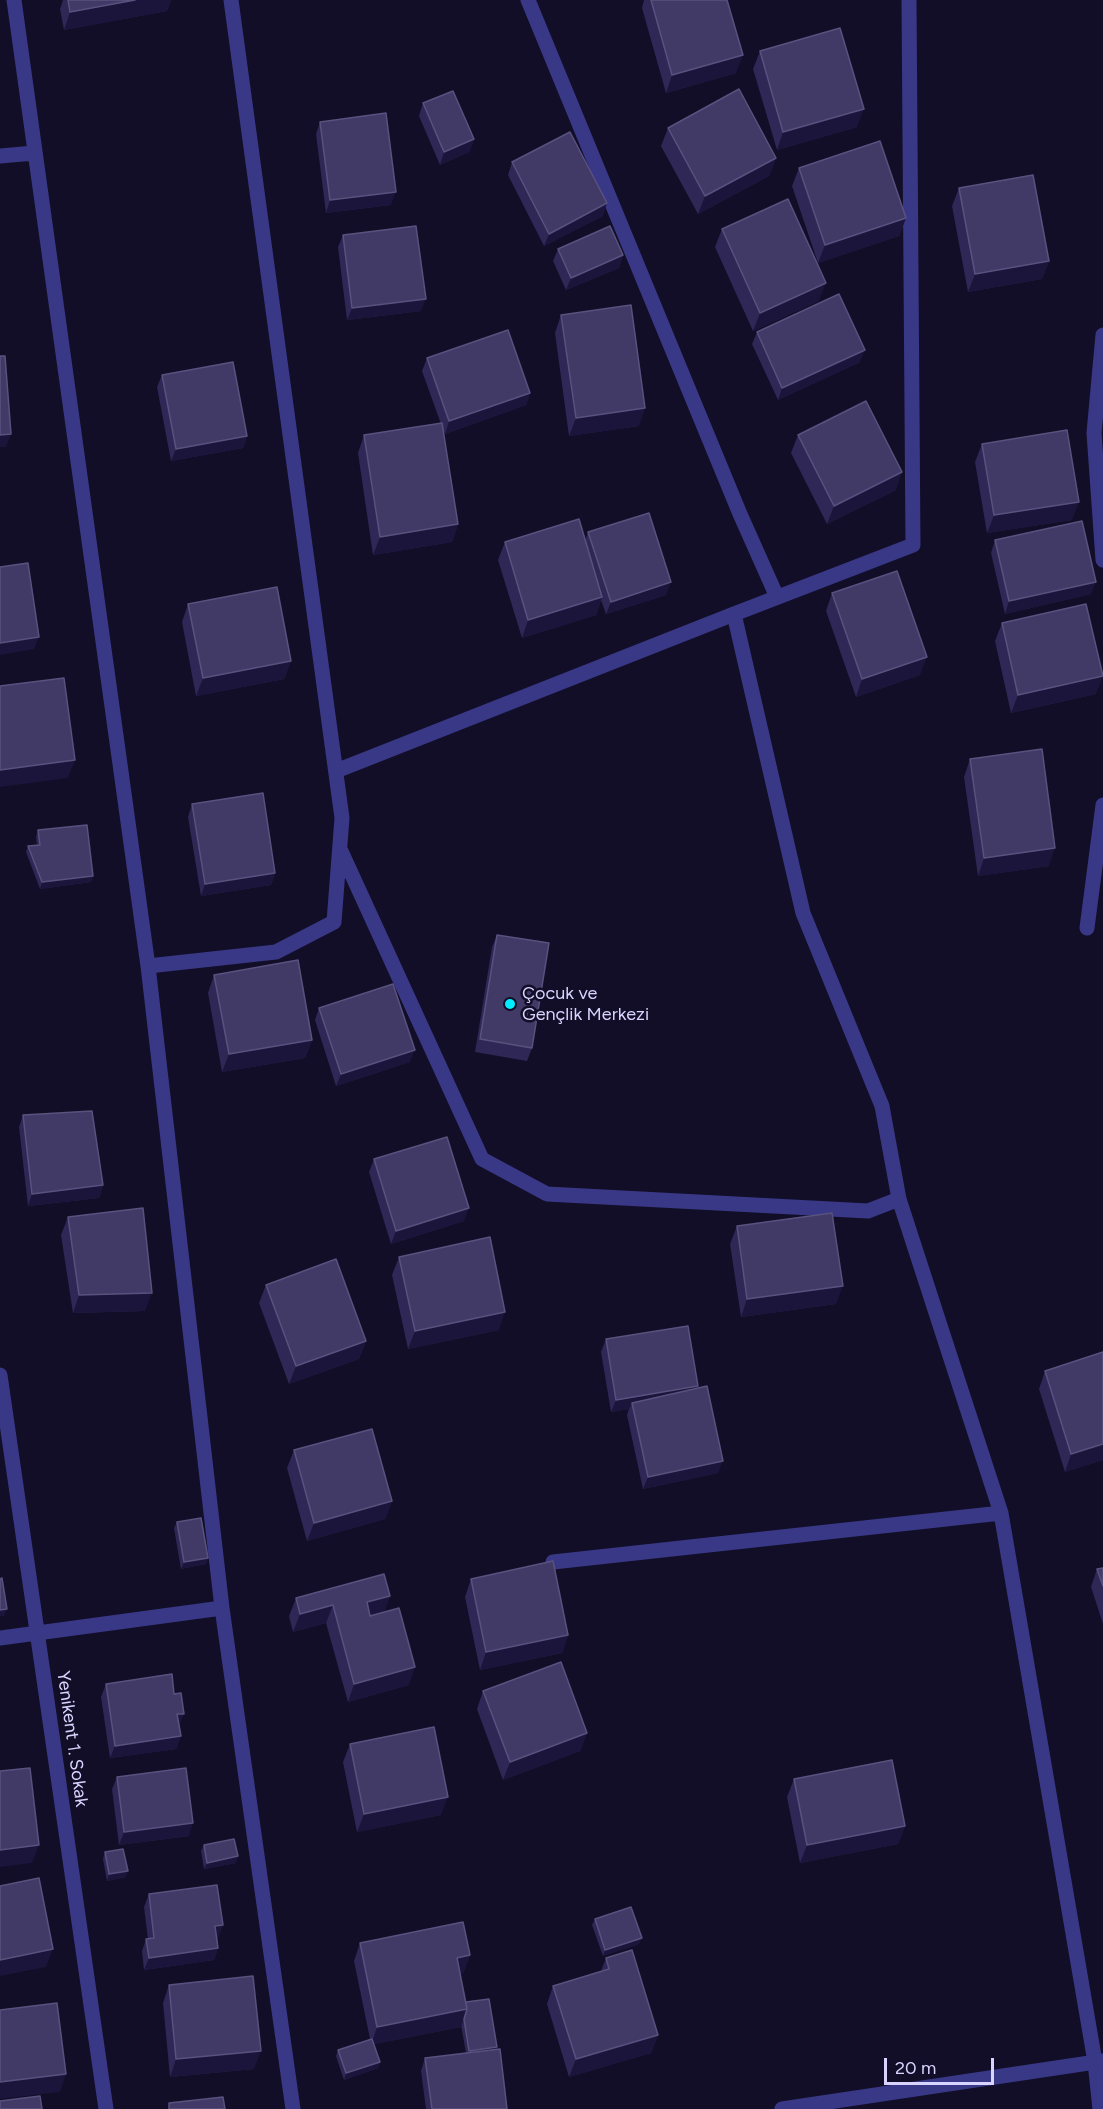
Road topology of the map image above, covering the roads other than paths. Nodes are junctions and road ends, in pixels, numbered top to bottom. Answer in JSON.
{"nodes":[{"id":1,"x":14,"y":0,"type":"edge"},
{"id":2,"x":231,"y":0,"type":"edge"},
{"id":3,"x":528,"y":0,"type":"edge"},
{"id":4,"x":909,"y":0,"type":"edge"},
{"id":5,"x":34,"y":153,"type":"junction"},
{"id":6,"x":0,"y":156,"type":"edge"},
{"id":7,"x":1103,"y":335,"type":"edge"},
{"id":8,"x":1103,"y":560,"type":"edge"},
{"id":9,"x":777,"y":597,"type":"junction"},
{"id":10,"x":734,"y":614,"type":"junction"},
{"id":11,"x":336,"y":771,"type":"junction"},
{"id":12,"x":1103,"y":805,"type":"edge"},
{"id":13,"x":340,"y":849,"type":"junction"},
{"id":14,"x":1087,"y":928,"type":"dead end"},
{"id":15,"x":148,"y":966,"type":"junction"},
{"id":16,"x":899,"y":1199,"type":"junction"},
{"id":17,"x":0,"y":1375,"type":"edge"},
{"id":18,"x":1001,"y":1513,"type":"junction"},
{"id":19,"x":553,"y":1562,"type":"edge"},
{"id":20,"x":222,"y":1608,"type":"junction"},
{"id":21,"x":37,"y":1634,"type":"junction"},
{"id":22,"x":0,"y":1638,"type":"edge"},
{"id":23,"x":1099,"y":2062,"type":"edge"},
{"id":24,"x":106,"y":2109,"type":"edge"},
{"id":25,"x":293,"y":2109,"type":"edge"},
{"id":26,"x":782,"y":2109,"type":"edge"},
{"id":27,"x":1100,"y":2109,"type":"edge"}],
"edges":[{"from":1,"to":5,"type":"street"},
{"from":2,"to":11,"type":"street"},
{"from":3,"to":9,"type":"street"},
{"from":4,"to":9,"type":"street"},
{"from":5,"to":6,"type":"street"},
{"from":5,"to":15,"type":"street"},
{"from":7,"to":8,"type":"street"},
{"from":9,"to":10,"type":"street"},
{"from":10,"to":11,"type":"street"},
{"from":10,"to":16,"type":"street"},
{"from":11,"to":13,"type":"street"},
{"from":12,"to":14,"type":"street"},
{"from":13,"to":15,"type":"street"},
{"from":13,"to":16,"type":"street"},
{"from":15,"to":20,"type":"street"},
{"from":16,"to":18,"type":"street"},
{"from":17,"to":21,"type":"street","name":"Yenikent 1. Sokak"},
{"from":18,"to":19,"type":"street"},
{"from":18,"to":23,"type":"street"},
{"from":20,"to":21,"type":"street"},
{"from":20,"to":25,"type":"street"},
{"from":21,"to":22,"type":"street"},
{"from":21,"to":24,"type":"street","name":"Yenikent 1. Sokak"},
{"from":23,"to":26,"type":"street"},
{"from":23,"to":27,"type":"street"}]}
